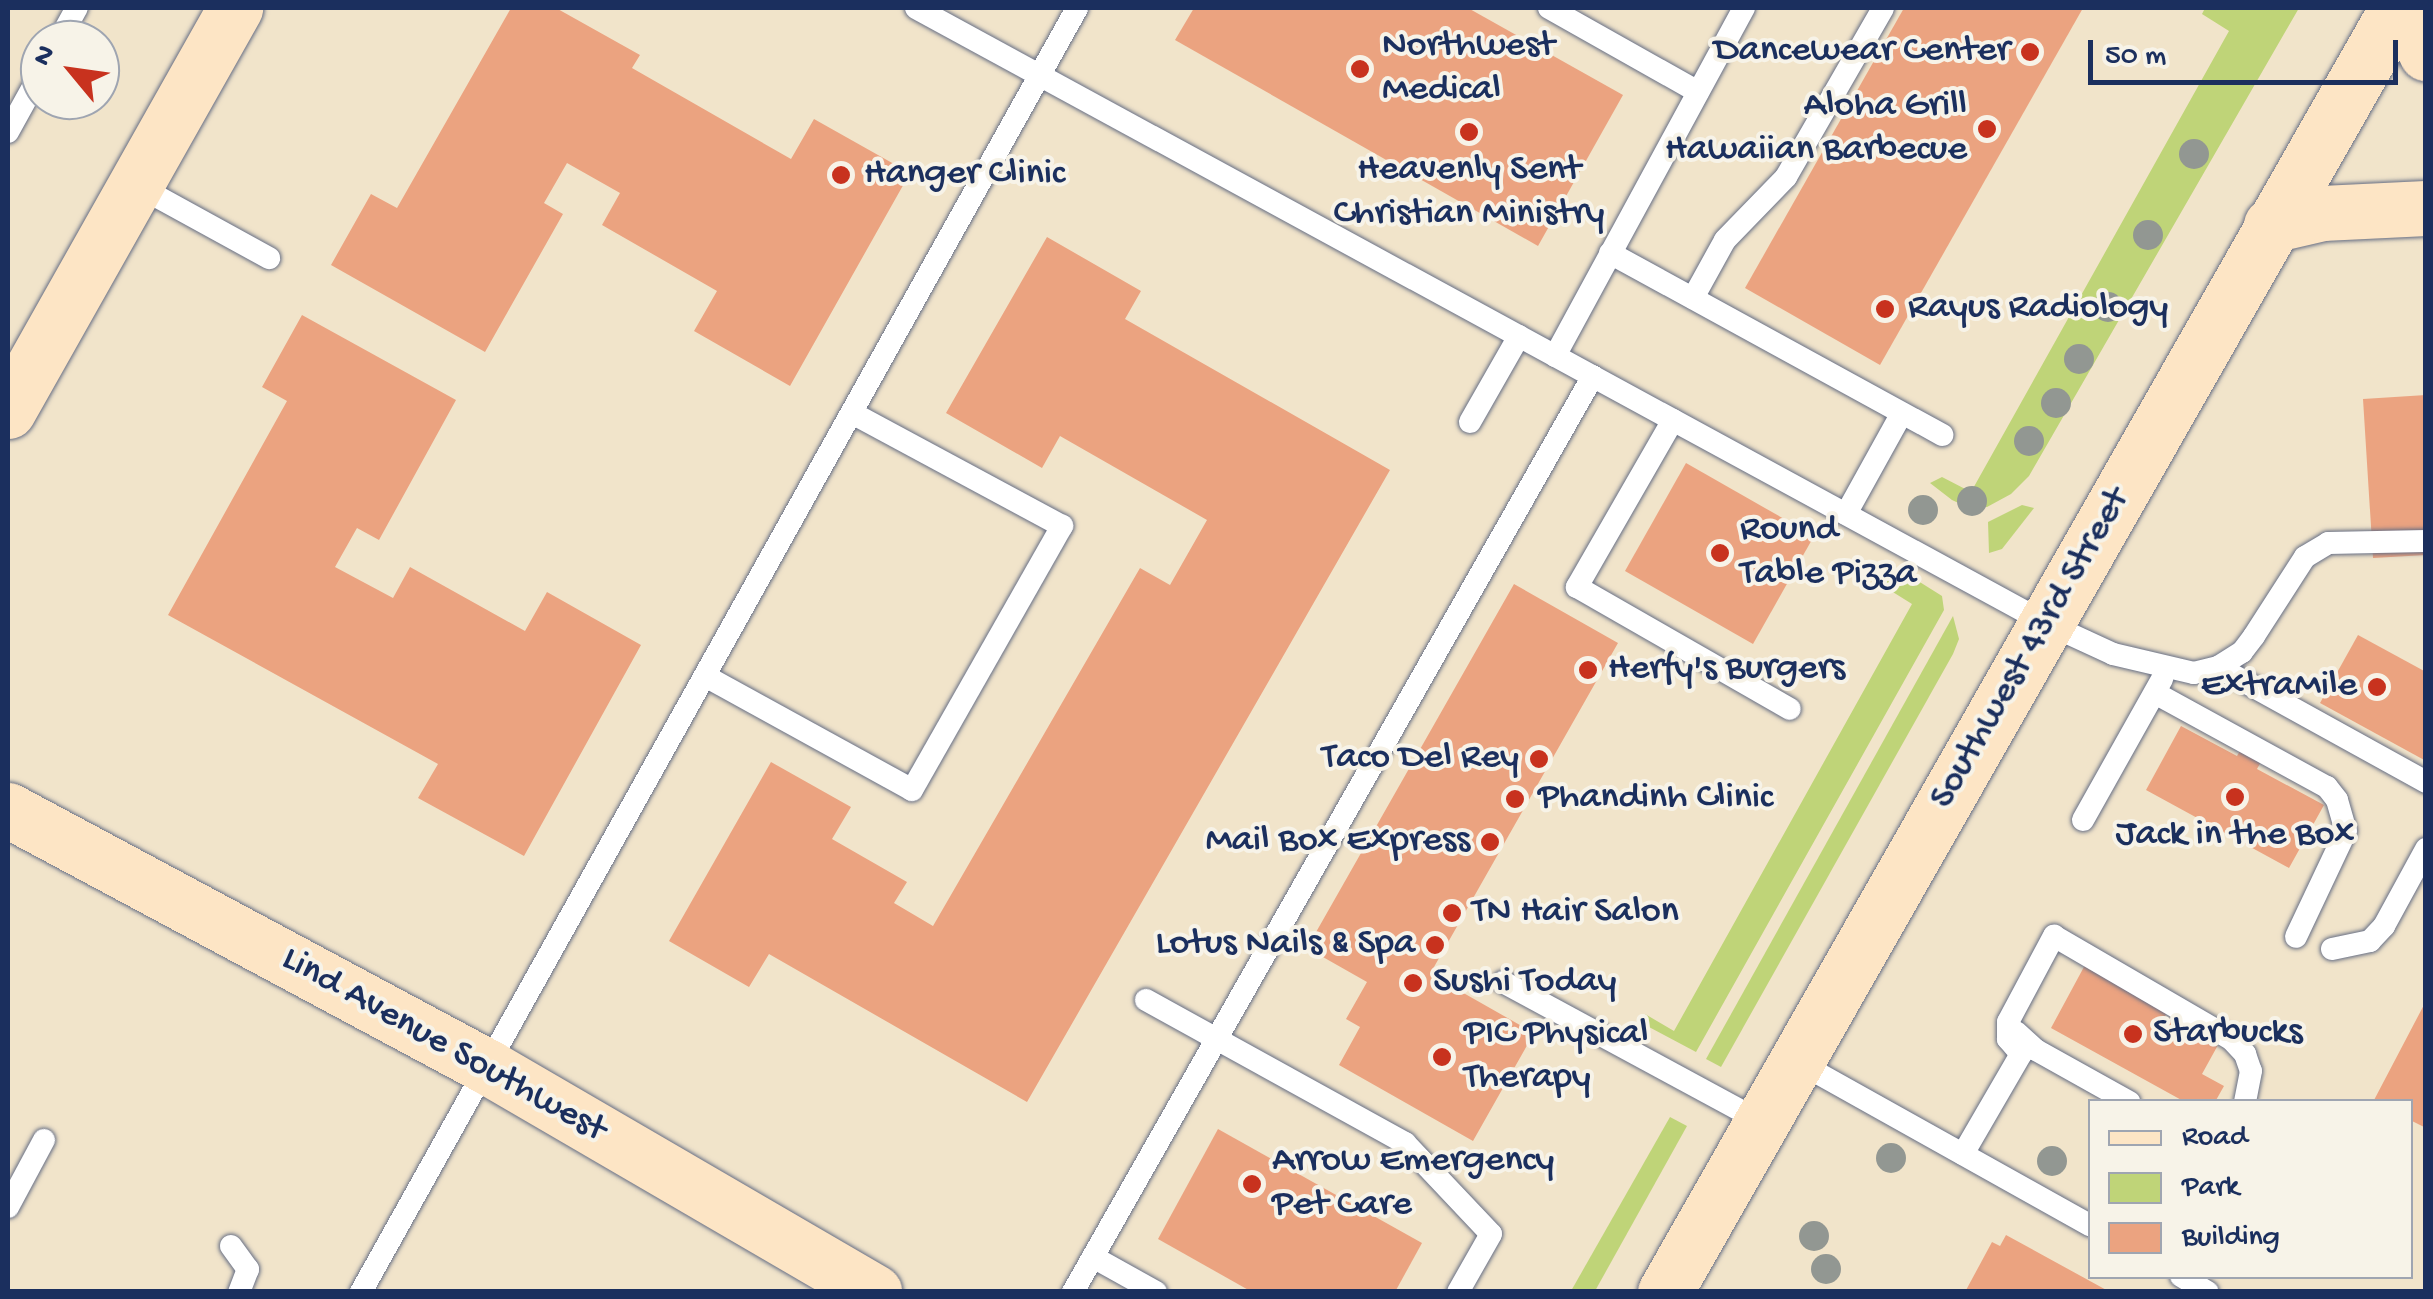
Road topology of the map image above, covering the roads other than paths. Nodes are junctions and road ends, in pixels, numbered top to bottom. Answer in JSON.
{"nodes":[{"id":1,"x":235,"y":8,"type":"edge"},
{"id":2,"x":916,"y":8,"type":"edge"},
{"id":3,"x":1078,"y":8,"type":"edge"},
{"id":4,"x":1549,"y":8,"type":"edge"},
{"id":5,"x":1744,"y":8,"type":"edge"},
{"id":6,"x":1883,"y":8,"type":"edge"},
{"id":7,"x":2397,"y":8,"type":"edge"},
{"id":8,"x":2405,"y":8,"type":"edge"},
{"id":9,"x":2426,"y":53,"type":"edge"},
{"id":10,"x":1039,"y":74,"type":"junction"},
{"id":11,"x":1698,"y":92,"type":"junction"},
{"id":12,"x":135,"y":185,"type":"junction"},
{"id":13,"x":2426,"y":208,"type":"edge"},
{"id":14,"x":2270,"y":226,"type":"junction"},
{"id":15,"x":1610,"y":253,"type":"junction"},
{"id":16,"x":268,"y":258,"type":"dead end"},
{"id":17,"x":1692,"y":298,"type":"junction"},
{"id":18,"x":1519,"y":336,"type":"junction"},
{"id":19,"x":1554,"y":356,"type":"junction"},
{"id":20,"x":1593,"y":376,"type":"junction"},
{"id":21,"x":8,"y":411,"type":"edge"},
{"id":22,"x":852,"y":413,"type":"junction"},
{"id":23,"x":1902,"y":413,"type":"junction"},
{"id":24,"x":1673,"y":420,"type":"junction"},
{"id":25,"x":1470,"y":422,"type":"dead end"},
{"id":26,"x":1942,"y":435,"type":"dead end"},
{"id":27,"x":1846,"y":514,"type":"junction"},
{"id":28,"x":2426,"y":541,"type":"edge"},
{"id":29,"x":2046,"y":623,"type":"junction"},
{"id":30,"x":2218,"y":667,"type":"junction"},
{"id":31,"x":2168,"y":669,"type":"junction"},
{"id":32,"x":705,"y":676,"type":"junction"},
{"id":33,"x":2154,"y":693,"type":"junction"},
{"id":34,"x":1790,"y":709,"type":"dead end"},
{"id":35,"x":2426,"y":782,"type":"edge"},
{"id":36,"x":8,"y":810,"type":"edge"},
{"id":37,"x":2082,"y":820,"type":"dead end"},
{"id":38,"x":2426,"y":848,"type":"edge"},
{"id":39,"x":2296,"y":937,"type":"dead end"},
{"id":40,"x":2332,"y":950,"type":"dead end"},
{"id":41,"x":1503,"y":982,"type":"dead end"},
{"id":42,"x":1146,"y":1000,"type":"dead end"},
{"id":43,"x":2008,"y":1022,"type":"junction"},
{"id":44,"x":1216,"y":1039,"type":"junction"},
{"id":45,"x":1796,"y":1061,"type":"junction"},
{"id":46,"x":488,"y":1067,"type":"junction"},
{"id":47,"x":2123,"y":1099,"type":"edge"},
{"id":48,"x":2245,"y":1099,"type":"edge"},
{"id":49,"x":1762,"y":1122,"type":"junction"},
{"id":50,"x":44,"y":1140,"type":"dead end"},
{"id":51,"x":1963,"y":1154,"type":"junction"},
{"id":52,"x":8,"y":1207,"type":"edge"},
{"id":53,"x":2088,"y":1225,"type":"edge"},
{"id":54,"x":231,"y":1246,"type":"dead end"},
{"id":55,"x":1093,"y":1257,"type":"junction"},
{"id":56,"x":1670,"y":1290,"type":"edge"},
{"id":57,"x":239,"y":1292,"type":"edge"},
{"id":58,"x":360,"y":1292,"type":"edge"},
{"id":59,"x":874,"y":1292,"type":"edge"},
{"id":60,"x":1073,"y":1292,"type":"edge"},
{"id":61,"x":1156,"y":1292,"type":"edge"},
{"id":62,"x":1458,"y":1292,"type":"edge"}],
"edges":[{"from":1,"to":12,"type":"main road"},
{"from":2,"to":10,"type":"lane"},
{"from":3,"to":10,"type":"lane"},
{"from":4,"to":11,"type":"lane"},
{"from":5,"to":11,"type":"lane"},
{"from":6,"to":17,"type":"lane"},
{"from":7,"to":14,"type":"main road","name":"Southwest 43rd Street"},
{"from":8,"to":9,"type":"main road"},
{"from":10,"to":18,"type":"lane"},
{"from":10,"to":22,"type":"lane"},
{"from":11,"to":15,"type":"lane"},
{"from":12,"to":16,"type":"lane"},
{"from":12,"to":21,"type":"main road"},
{"from":13,"to":14,"type":"main road"},
{"from":14,"to":29,"type":"main road","name":"Southwest 43rd Street"},
{"from":15,"to":17,"type":"lane"},
{"from":15,"to":19,"type":"lane"},
{"from":17,"to":23,"type":"lane"},
{"from":18,"to":19,"type":"lane"},
{"from":18,"to":25,"type":"lane"},
{"from":19,"to":20,"type":"lane"},
{"from":20,"to":24,"type":"lane"},
{"from":20,"to":44,"type":"lane"},
{"from":22,"to":32,"type":"lane"},
{"from":22,"to":32,"type":"lane"},
{"from":23,"to":26,"type":"lane"},
{"from":23,"to":27,"type":"lane"},
{"from":24,"to":27,"type":"lane"},
{"from":24,"to":34,"type":"lane"},
{"from":27,"to":29,"type":"lane"},
{"from":28,"to":30,"type":"lane"},
{"from":29,"to":31,"type":"lane"},
{"from":29,"to":45,"type":"main road","name":"Southwest 43rd Street"},
{"from":30,"to":31,"type":"lane"},
{"from":30,"to":35,"type":"lane"},
{"from":31,"to":33,"type":"lane"},
{"from":32,"to":46,"type":"lane"},
{"from":33,"to":37,"type":"lane"},
{"from":33,"to":39,"type":"lane"},
{"from":36,"to":46,"type":"main road","name":"Lind Avenue Southwest"},
{"from":38,"to":40,"type":"lane"},
{"from":41,"to":49,"type":"lane"},
{"from":42,"to":44,"type":"lane"},
{"from":43,"to":47,"type":"lane"},
{"from":43,"to":48,"type":"lane"},
{"from":43,"to":51,"type":"lane"},
{"from":44,"to":55,"type":"lane"},
{"from":44,"to":62,"type":"lane"},
{"from":45,"to":49,"type":"main road","name":"Southwest 43rd Street"},
{"from":45,"to":51,"type":"lane"},
{"from":46,"to":58,"type":"lane"},
{"from":46,"to":59,"type":"main road","name":"Lind Avenue Southwest"},
{"from":49,"to":56,"type":"main road","name":"Southwest 43rd Street"},
{"from":50,"to":52,"type":"lane"},
{"from":51,"to":53,"type":"lane"},
{"from":54,"to":57,"type":"lane"},
{"from":55,"to":60,"type":"lane"},
{"from":55,"to":61,"type":"lane"}]}
